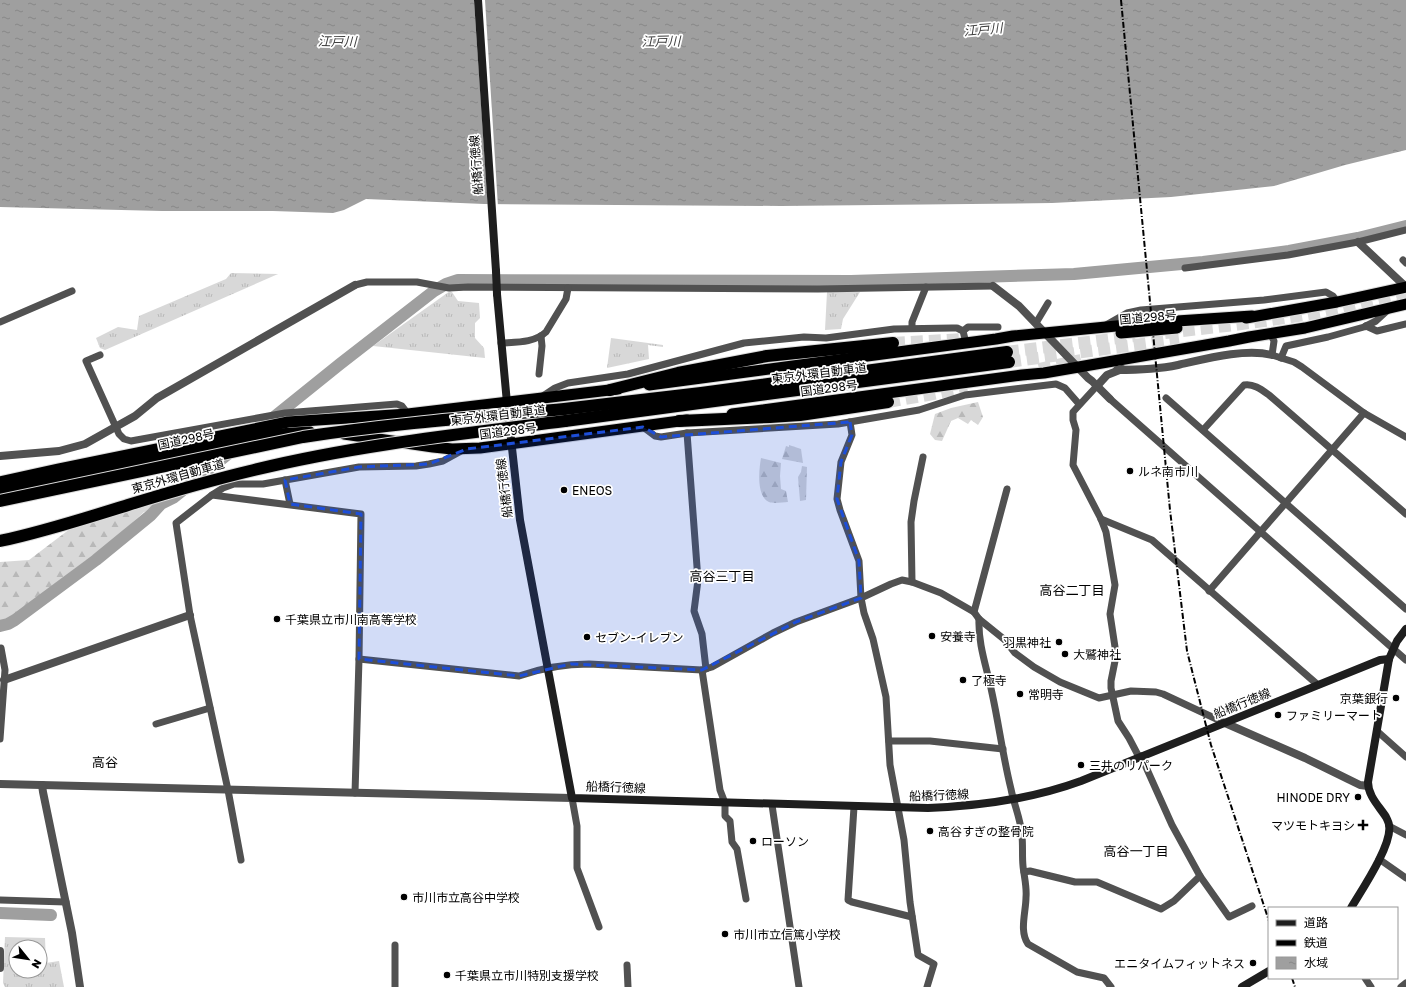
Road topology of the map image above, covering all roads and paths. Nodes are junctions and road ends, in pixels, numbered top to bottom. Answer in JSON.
{"nodes":[{"id":1,"x":478,"y":0,"type":"edge"},
{"id":2,"x":1406,"y":230,"type":"edge"},
{"id":3,"x":1358,"y":242,"type":"junction"},
{"id":4,"x":1185,"y":268,"type":"dead end"},
{"id":5,"x":355,"y":285,"type":"joint"},
{"id":6,"x":993,"y":286,"type":"joint"},
{"id":7,"x":926,"y":287,"type":"junction"},
{"id":8,"x":1406,"y":287,"type":"edge"},
{"id":9,"x":568,"y":288,"type":"junction"},
{"id":10,"x":72,"y":291,"type":"dead end"},
{"id":11,"x":1337,"y":302,"type":"junction"},
{"id":12,"x":1048,"y":303,"type":"dead end"},
{"id":13,"x":1406,"y":304,"type":"edge"},
{"id":14,"x":1390,"y":309,"type":"junction"},
{"id":15,"x":1252,"y":316,"type":"junction"},
{"id":16,"x":0,"y":322,"type":"edge"},
{"id":17,"x":1036,"y":323,"type":"junction"},
{"id":18,"x":1406,"y":324,"type":"edge"},
{"id":19,"x":1366,"y":326,"type":"junction"},
{"id":20,"x":998,"y":327,"type":"dead end"},
{"id":21,"x":912,"y":328,"type":"junction"},
{"id":22,"x":1102,"y":328,"type":"junction"},
{"id":23,"x":963,"y":331,"type":"junction"},
{"id":24,"x":1270,"y":333,"type":"junction"},
{"id":25,"x":1047,"y":335,"type":"junction"},
{"id":26,"x":541,"y":336,"type":"junction"},
{"id":27,"x":502,"y":343,"type":"junction"},
{"id":28,"x":893,"y":343,"type":"tunnel mouth"},
{"id":29,"x":966,"y":343,"type":"junction"},
{"id":30,"x":100,"y":354,"type":"dead end"},
{"id":31,"x":1272,"y":355,"type":"junction"},
{"id":32,"x":1008,"y":357,"type":"tunnel mouth"},
{"id":33,"x":1281,"y":358,"type":"junction"},
{"id":34,"x":1076,"y":366,"type":"junction"},
{"id":35,"x":539,"y":374,"type":"dead end"},
{"id":36,"x":1044,"y":374,"type":"junction"},
{"id":37,"x":1022,"y":375,"type":"junction"},
{"id":38,"x":1038,"y":386,"type":"junction"},
{"id":39,"x":1096,"y":387,"type":"junction"},
{"id":40,"x":610,"y":390,"type":"junction"},
{"id":41,"x":1166,"y":398,"type":"dead end"},
{"id":42,"x":537,"y":399,"type":"junction"},
{"id":43,"x":1110,"y":399,"type":"joint"},
{"id":44,"x":888,"y":402,"type":"tunnel mouth"},
{"id":45,"x":507,"y":403,"type":"junction"},
{"id":46,"x":1079,"y":404,"type":"junction"},
{"id":47,"x":1364,"y":413,"type":"junction"},
{"id":48,"x":408,"y":414,"type":"junction"},
{"id":49,"x":564,"y":415,"type":"junction"},
{"id":50,"x":679,"y":421,"type":"junction"},
{"id":51,"x":850,"y":422,"type":"junction"},
{"id":52,"x":643,"y":427,"type":"junction"},
{"id":53,"x":116,"y":428,"type":"junction"},
{"id":54,"x":1203,"y":430,"type":"junction"},
{"id":55,"x":687,"y":433,"type":"junction"},
{"id":56,"x":1406,"y":437,"type":"edge"},
{"id":57,"x":511,"y":444,"type":"junction"},
{"id":58,"x":467,"y":448,"type":"junction"},
{"id":59,"x":1331,"y":449,"type":"junction"},
{"id":60,"x":0,"y":456,"type":"edge"},
{"id":61,"x":923,"y":456,"type":"dead end"},
{"id":62,"x":58,"y":469,"type":"junction"},
{"id":63,"x":0,"y":477,"type":"edge"},
{"id":64,"x":285,"y":480,"type":"junction"},
{"id":65,"x":0,"y":482,"type":"edge"},
{"id":66,"x":1007,"y":489,"type":"dead end"},
{"id":67,"x":0,"y":490,"type":"edge"},
{"id":68,"x":212,"y":495,"type":"junction"},
{"id":69,"x":0,"y":501,"type":"edge"},
{"id":70,"x":1285,"y":503,"type":"junction"},
{"id":71,"x":290,"y":504,"type":"junction"},
{"id":72,"x":1406,"y":514,"type":"edge"},
{"id":73,"x":1101,"y":519,"type":"junction"},
{"id":74,"x":1260,"y":531,"type":"junction"},
{"id":75,"x":0,"y":541,"type":"edge"},
{"id":76,"x":912,"y":582,"type":"junction"},
{"id":77,"x":1209,"y":591,"type":"junction"},
{"id":78,"x":861,"y":598,"type":"junction"},
{"id":79,"x":1406,"y":609,"type":"edge"},
{"id":80,"x":974,"y":612,"type":"junction"},
{"id":81,"x":190,"y":615,"type":"junction"},
{"id":82,"x":979,"y":619,"type":"junction"},
{"id":83,"x":1406,"y":630,"type":"edge"},
{"id":84,"x":1,"y":648,"type":"edge"},
{"id":85,"x":1393,"y":648,"type":"junction"},
{"id":86,"x":359,"y":659,"type":"junction"},
{"id":87,"x":1389,"y":659,"type":"junction"},
{"id":88,"x":1406,"y":660,"type":"edge"},
{"id":89,"x":546,"y":668,"type":"junction"},
{"id":90,"x":704,"y":669,"type":"junction"},
{"id":91,"x":4,"y":680,"type":"junction"},
{"id":92,"x":1318,"y":685,"type":"junction"},
{"id":93,"x":1113,"y":696,"type":"junction"},
{"id":94,"x":210,"y":708,"type":"junction"},
{"id":95,"x":1225,"y":723,"type":"junction"},
{"id":96,"x":156,"y":724,"type":"dead end"},
{"id":97,"x":1377,"y":731,"type":"junction"},
{"id":98,"x":0,"y":739,"type":"edge"},
{"id":99,"x":889,"y":741,"type":"junction"},
{"id":100,"x":1002,"y":749,"type":"junction"},
{"id":101,"x":1140,"y":757,"type":"junction"},
{"id":102,"x":1406,"y":757,"type":"edge"},
{"id":103,"x":0,"y":784,"type":"edge"},
{"id":104,"x":42,"y":785,"type":"junction"},
{"id":105,"x":1368,"y":786,"type":"junction"},
{"id":106,"x":228,"y":790,"type":"junction"},
{"id":107,"x":354,"y":793,"type":"junction"},
{"id":108,"x":572,"y":798,"type":"junction"},
{"id":109,"x":1013,"y":799,"type":"junction"},
{"id":110,"x":725,"y":803,"type":"junction"},
{"id":111,"x":772,"y":805,"type":"junction"},
{"id":112,"x":854,"y":807,"type":"junction"},
{"id":113,"x":898,"y":808,"type":"junction"},
{"id":114,"x":1390,"y":826,"type":"junction"},
{"id":115,"x":1406,"y":835,"type":"edge"},
{"id":116,"x":1379,"y":859,"type":"junction"},
{"id":117,"x":241,"y":860,"type":"dead end"},
{"id":118,"x":1024,"y":872,"type":"junction"},
{"id":119,"x":1200,"y":876,"type":"junction"},
{"id":120,"x":1406,"y":878,"type":"edge"},
{"id":121,"x":746,"y":899,"type":"dead end"},
{"id":122,"x":0,"y":900,"type":"edge"},
{"id":123,"x":66,"y":902,"type":"junction"},
{"id":124,"x":1252,"y":906,"type":"dead end"},
{"id":125,"x":1352,"y":907,"type":"edge"},
{"id":126,"x":912,"y":917,"type":"junction"},
{"id":127,"x":599,"y":927,"type":"dead end"},
{"id":128,"x":395,"y":945,"type":"dead end"},
{"id":129,"x":0,"y":951,"type":"edge"},
{"id":130,"x":627,"y":965,"type":"dead end"},
{"id":131,"x":0,"y":968,"type":"edge"},
{"id":132,"x":1268,"y":972,"type":"edge"},
{"id":133,"x":1365,"y":979,"type":"edge"},
{"id":134,"x":1406,"y":983,"type":"edge"},
{"id":135,"x":80,"y":987,"type":"edge"},
{"id":136,"x":395,"y":987,"type":"edge"},
{"id":137,"x":628,"y":987,"type":"edge"},
{"id":138,"x":799,"y":987,"type":"edge"},
{"id":139,"x":927,"y":987,"type":"edge"},
{"id":140,"x":1111,"y":987,"type":"edge"},
{"id":141,"x":1242,"y":987,"type":"edge"},
{"id":142,"x":1371,"y":987,"type":"edge"},
{"id":143,"x":1401,"y":987,"type":"edge"}],
"edges":[{"from":1,"to":27,"type":"main road","name":"船橋行徳線","bridge":true},
{"from":2,"to":3,"type":"street"},
{"from":3,"to":4,"type":"street"},
{"from":3,"to":8,"type":"street"},
{"from":5,"to":9,"type":"street"},
{"from":5,"to":53,"type":"street"},
{"from":6,"to":7,"type":"street"},
{"from":6,"to":17,"type":"street"},
{"from":7,"to":9,"type":"street"},
{"from":7,"to":21,"type":"street"},
{"from":8,"to":11,"type":"highway","name":"国道298号"},
{"from":9,"to":26,"type":"street"},
{"from":10,"to":16,"type":"street"},
{"from":11,"to":15,"type":"highway","name":"国道298号"},
{"from":11,"to":22,"type":"street"},
{"from":12,"to":17,"type":"street"},
{"from":13,"to":14,"type":"highway","name":"国道298号"},
{"from":14,"to":19,"type":"street"},
{"from":14,"to":24,"type":"highway","name":"国道298号"},
{"from":15,"to":22,"type":"highway","name":"国道298号"},
{"from":15,"to":25,"type":"highway","name":"国道298号"},
{"from":17,"to":25,"type":"street"},
{"from":18,"to":19,"type":"street"},
{"from":19,"to":33,"type":"street"},
{"from":20,"to":23,"type":"street"},
{"from":21,"to":23,"type":"street"},
{"from":21,"to":42,"type":"street"},
{"from":22,"to":25,"type":"highway","name":"国道298号"},
{"from":23,"to":29,"type":"street"},
{"from":24,"to":31,"type":"street"},
{"from":24,"to":34,"type":"highway","name":"国道298号"},
{"from":25,"to":29,"type":"highway","name":"国道298号"},
{"from":25,"to":34,"type":"street"},
{"from":26,"to":27,"type":"street"},
{"from":26,"to":35,"type":"street"},
{"from":27,"to":45,"type":"main road","name":"船橋行徳線"},
{"from":28,"to":40,"type":"highway"},
{"from":29,"to":40,"type":"highway","name":"国道298号"},
{"from":30,"to":53,"type":"street"},
{"from":31,"to":33,"type":"street"},
{"from":31,"to":39,"type":"street"},
{"from":32,"to":49,"type":"highway","name":"東京外環自動車道"},
{"from":33,"to":47,"type":"street"},
{"from":34,"to":36,"type":"highway","name":"国道298号"},
{"from":34,"to":37,"type":"highway","name":"国道298号"},
{"from":34,"to":39,"type":"street"},
{"from":36,"to":37,"type":"highway","name":"国道298号"},
{"from":36,"to":38,"type":"street"},
{"from":37,"to":50,"type":"highway","name":"国道298号"},
{"from":38,"to":46,"type":"street"},
{"from":38,"to":51,"type":"street"},
{"from":39,"to":43,"type":"street"},
{"from":39,"to":46,"type":"street"},
{"from":40,"to":42,"type":"highway","name":"国道298号"},
{"from":41,"to":54,"type":"street"},
{"from":42,"to":45,"type":"highway","name":"国道298号"},
{"from":43,"to":74,"type":"street"},
{"from":44,"to":50,"type":"highway"},
{"from":45,"to":48,"type":"highway","name":"国道298号"},
{"from":45,"to":57,"type":"main road","name":"船橋行徳線"},
{"from":46,"to":73,"type":"street"},
{"from":47,"to":56,"type":"street"},
{"from":47,"to":59,"type":"street"},
{"from":48,"to":53,"type":"street"},
{"from":48,"to":62,"type":"highway","name":"国道298号"},
{"from":49,"to":69,"type":"highway","name":"東京外環自動車道","bridge":true},
{"from":49,"to":75,"type":"highway","name":"東京外環自動車道","bridge":true},
{"from":50,"to":52,"type":"highway","name":"国道298号"},
{"from":51,"to":55,"type":"street"},
{"from":51,"to":78,"type":"street"},
{"from":52,"to":55,"type":"street"},
{"from":52,"to":57,"type":"highway","name":"国道298号"},
{"from":53,"to":60,"type":"street"},
{"from":54,"to":59,"type":"street"},
{"from":54,"to":70,"type":"street"},
{"from":55,"to":90,"type":"street"},
{"from":57,"to":58,"type":"highway","name":"国道298号"},
{"from":57,"to":89,"type":"main road","name":"船橋行徳線"},
{"from":58,"to":64,"type":"street"},
{"from":58,"to":67,"type":"highway","name":"国道298号"},
{"from":59,"to":70,"type":"street"},
{"from":59,"to":72,"type":"street"},
{"from":61,"to":76,"type":"street"},
{"from":62,"to":63,"type":"highway"},
{"from":62,"to":65,"type":"highway","name":"国道298号"},
{"from":64,"to":68,"type":"street"},
{"from":64,"to":71,"type":"street"},
{"from":66,"to":80,"type":"street"},
{"from":68,"to":71,"type":"street"},
{"from":68,"to":81,"type":"street"},
{"from":70,"to":74,"type":"street"},
{"from":70,"to":79,"type":"street"},
{"from":71,"to":86,"type":"street"},
{"from":73,"to":77,"type":"street"},
{"from":73,"to":93,"type":"street"},
{"from":74,"to":77,"type":"street"},
{"from":74,"to":85,"type":"street"},
{"from":76,"to":78,"type":"street"},
{"from":76,"to":80,"type":"street"},
{"from":77,"to":92,"type":"street"},
{"from":78,"to":90,"type":"street"},
{"from":78,"to":99,"type":"street"},
{"from":80,"to":82,"type":"street"},
{"from":81,"to":91,"type":"street"},
{"from":81,"to":94,"type":"street"},
{"from":82,"to":93,"type":"street"},
{"from":82,"to":100,"type":"street"},
{"from":83,"to":85,"type":"main road"},
{"from":84,"to":91,"type":"street"},
{"from":85,"to":87,"type":"main road"},
{"from":85,"to":88,"type":"street"},
{"from":86,"to":89,"type":"street"},
{"from":86,"to":107,"type":"street"},
{"from":87,"to":92,"type":"main road","name":"船橋行徳線"},
{"from":87,"to":97,"type":"main road"},
{"from":89,"to":90,"type":"street"},
{"from":89,"to":108,"type":"main road","name":"船橋行徳線"},
{"from":90,"to":110,"type":"street"},
{"from":91,"to":98,"type":"street"},
{"from":92,"to":95,"type":"main road","name":"船橋行徳線"},
{"from":93,"to":95,"type":"street"},
{"from":93,"to":101,"type":"street"},
{"from":94,"to":96,"type":"street"},
{"from":94,"to":106,"type":"street"},
{"from":95,"to":101,"type":"main road","name":"船橋行徳線"},
{"from":95,"to":105,"type":"street"},
{"from":97,"to":102,"type":"street"},
{"from":97,"to":105,"type":"main road"},
{"from":99,"to":100,"type":"street"},
{"from":99,"to":113,"type":"street"},
{"from":100,"to":109,"type":"street"},
{"from":101,"to":109,"type":"main road","name":"船橋行徳線"},
{"from":101,"to":119,"type":"street"},
{"from":103,"to":104,"type":"street"},
{"from":104,"to":106,"type":"street"},
{"from":104,"to":123,"type":"street"},
{"from":105,"to":114,"type":"main road"},
{"from":106,"to":107,"type":"street"},
{"from":106,"to":117,"type":"street"},
{"from":107,"to":108,"type":"street"},
{"from":108,"to":110,"type":"main road","name":"船橋行徳線"},
{"from":108,"to":127,"type":"street"},
{"from":109,"to":113,"type":"main road","name":"船橋行徳線"},
{"from":109,"to":118,"type":"street"},
{"from":110,"to":111,"type":"main road","name":"船橋行徳線"},
{"from":110,"to":121,"type":"street"},
{"from":111,"to":112,"type":"main road","name":"船橋行徳線"},
{"from":111,"to":138,"type":"street"},
{"from":112,"to":113,"type":"main road","name":"船橋行徳線"},
{"from":112,"to":126,"type":"street"},
{"from":113,"to":126,"type":"street"},
{"from":114,"to":115,"type":"street"},
{"from":114,"to":116,"type":"main road"},
{"from":116,"to":120,"type":"street"},
{"from":116,"to":125,"type":"main road"},
{"from":118,"to":119,"type":"street"},
{"from":118,"to":140,"type":"street"},
{"from":119,"to":124,"type":"street"},
{"from":122,"to":123,"type":"street"},
{"from":123,"to":135,"type":"street"},
{"from":126,"to":139,"type":"street"},
{"from":128,"to":136,"type":"street"},
{"from":129,"to":131,"type":"street"},
{"from":130,"to":137,"type":"street"},
{"from":132,"to":141,"type":"main road"},
{"from":133,"to":142,"type":"street"},
{"from":134,"to":143,"type":"street"}]}
